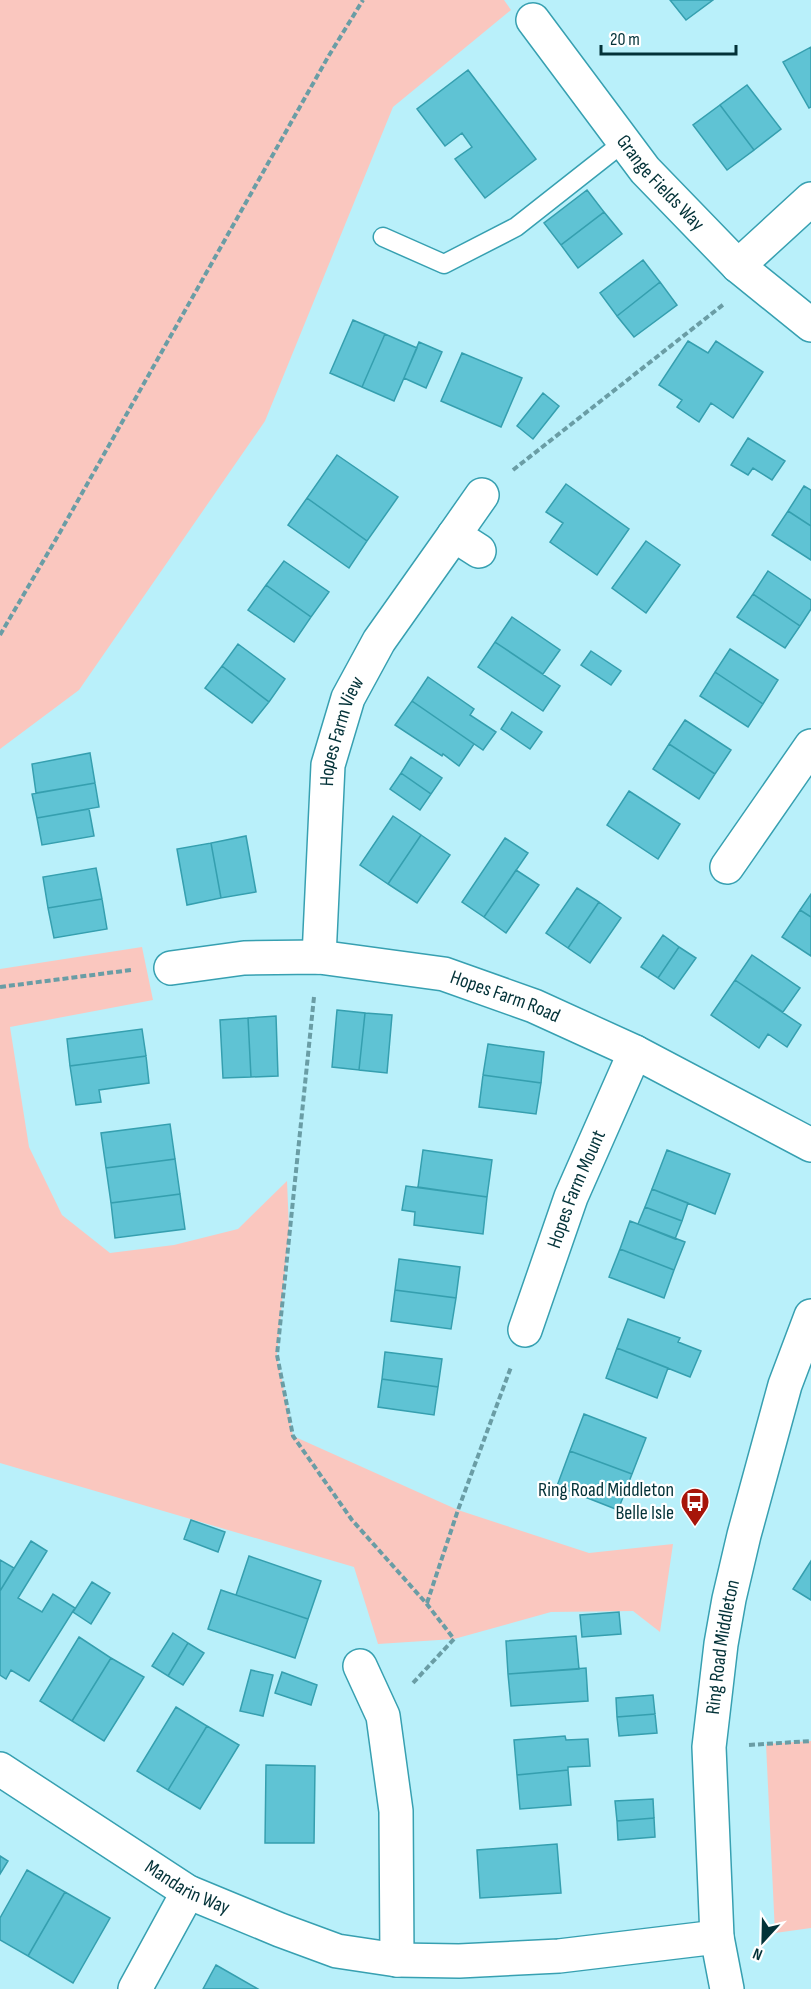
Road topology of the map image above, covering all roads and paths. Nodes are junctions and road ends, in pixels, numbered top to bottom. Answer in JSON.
{"nodes":[{"id":1,"x":363,"y":0,"type":"edge"},
{"id":2,"x":533,"y":20,"type":"dead end"},
{"id":3,"x":624,"y":142,"type":"junction"},
{"id":4,"x":811,"y":199,"type":"edge"},
{"id":5,"x":383,"y":237,"type":"dead end"},
{"id":6,"x":747,"y":273,"type":"junction"},
{"id":7,"x":811,"y":325,"type":"edge"},
{"id":8,"x":482,"y":495,"type":"joint"},
{"id":9,"x":0,"y":635,"type":"edge"},
{"id":10,"x":811,"y":746,"type":"edge"},
{"id":11,"x":727,"y":867,"type":"dead end"},
{"id":12,"x":319,"y":957,"type":"junction"},
{"id":13,"x":171,"y":968,"type":"joint"},
{"id":14,"x":0,"y":987,"type":"edge"},
{"id":15,"x":635,"y":1052,"type":"junction"},
{"id":16,"x":811,"y":1145,"type":"edge"},
{"id":17,"x":811,"y":1316,"type":"edge"},
{"id":18,"x":525,"y":1330,"type":"joint"},
{"id":19,"x":426,"y":1603,"type":"junction"},
{"id":20,"x":360,"y":1666,"type":"dead end"},
{"id":21,"x":383,"y":1716,"type":"junction"},
{"id":22,"x":811,"y":1741,"type":"edge"},
{"id":23,"x":709,"y":1747,"type":"junction"},
{"id":24,"x":0,"y":1768,"type":"edge"},
{"id":25,"x":188,"y":1892,"type":"junction"},
{"id":26,"x":717,"y":1937,"type":"junction"},
{"id":27,"x":397,"y":1960,"type":"junction"},
{"id":28,"x":135,"y":1989,"type":"edge"},
{"id":29,"x":727,"y":1989,"type":"edge"}],
"edges":[{"from":1,"to":9,"type":"path"},
{"from":2,"to":3,"type":"street","name":"Grange Fields Way"},
{"from":3,"to":5,"type":"lane"},
{"from":3,"to":6,"type":"street","name":"Grange Fields Way"},
{"from":4,"to":6,"type":"street"},
{"from":6,"to":7,"type":"street","name":"Grange Fields Way"},
{"from":6,"to":8,"type":"path"},
{"from":8,"to":12,"type":"street","name":"Hopes Farm View"},
{"from":10,"to":11,"type":"street"},
{"from":12,"to":13,"type":"street","name":"Hopes Farm Road"},
{"from":12,"to":15,"type":"street","name":"Hopes Farm Road"},
{"from":12,"to":19,"type":"path"},
{"from":13,"to":14,"type":"path"},
{"from":15,"to":16,"type":"street","name":"Hopes Farm Road"},
{"from":15,"to":18,"type":"street","name":"Hopes Farm Mount"},
{"from":17,"to":23,"type":"street","name":"Ring Road Middleton"},
{"from":18,"to":19,"type":"path"},
{"from":19,"to":21,"type":"path"},
{"from":20,"to":21,"type":"street"},
{"from":21,"to":27,"type":"street"},
{"from":22,"to":23,"type":"path"},
{"from":23,"to":26,"type":"street","name":"Ring Road Middleton"},
{"from":24,"to":25,"type":"street","name":"Mandarin Way"},
{"from":25,"to":27,"type":"street","name":"Mandarin Way"},
{"from":25,"to":28,"type":"street"},
{"from":26,"to":27,"type":"street","name":"Mandarin Way"},
{"from":26,"to":29,"type":"street","name":"Ring Road Middleton"}]}
